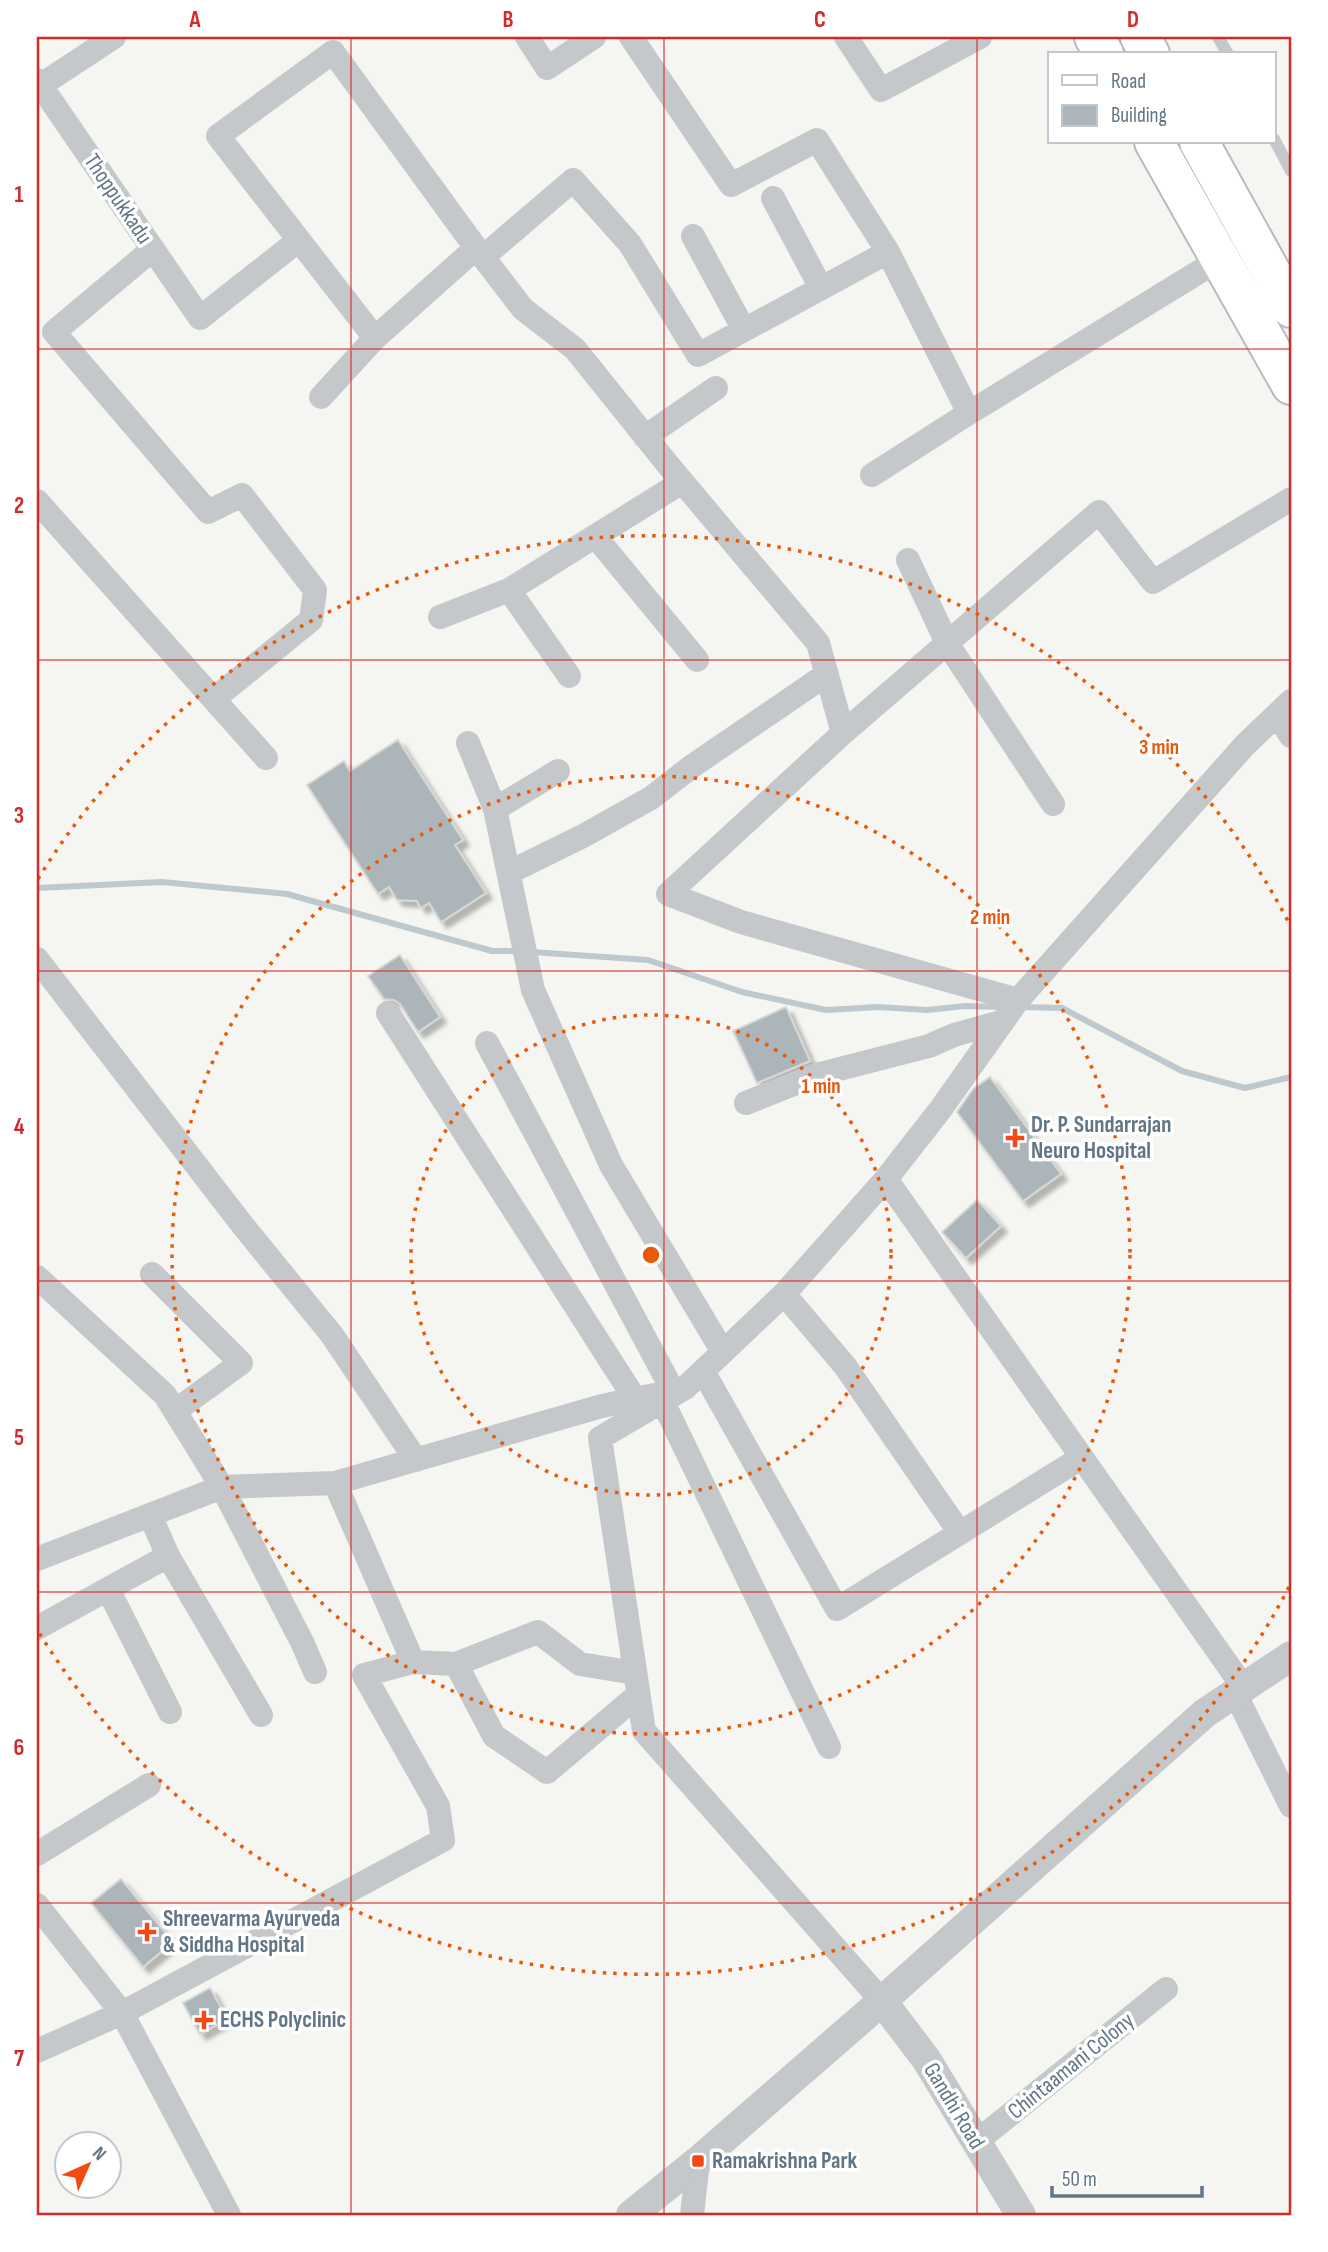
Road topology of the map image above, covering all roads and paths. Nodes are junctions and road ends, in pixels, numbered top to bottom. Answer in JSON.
{"nodes":[{"id":1,"x":114,"y":37,"type":"edge"},
{"id":2,"x":527,"y":37,"type":"edge"},
{"id":3,"x":594,"y":37,"type":"edge"},
{"id":4,"x":631,"y":37,"type":"edge"},
{"id":5,"x":846,"y":37,"type":"edge"},
{"id":6,"x":980,"y":37,"type":"edge"},
{"id":7,"x":39,"y":83,"type":"edge"},
{"id":8,"x":1276,"y":143,"type":"edge"},
{"id":9,"x":1155,"y":144,"type":"edge"},
{"id":10,"x":1180,"y":144,"type":"edge"},
{"id":11,"x":1200,"y":144,"type":"edge"},
{"id":12,"x":1223,"y":144,"type":"edge"},
{"id":13,"x":1291,"y":171,"type":"edge"},
{"id":14,"x":773,"y":198,"type":"dead end"},
{"id":15,"x":692,"y":236,"type":"dead end"},
{"id":16,"x":299,"y":240,"type":"junction"},
{"id":17,"x":153,"y":249,"type":"junction"},
{"id":18,"x":480,"y":252,"type":"junction"},
{"id":19,"x":888,"y":252,"type":"junction"},
{"id":20,"x":1220,"y":259,"type":"junction"},
{"id":21,"x":1291,"y":269,"type":"edge"},
{"id":22,"x":821,"y":288,"type":"junction"},
{"id":23,"x":1291,"y":308,"type":"edge"},
{"id":24,"x":744,"y":330,"type":"junction"},
{"id":25,"x":375,"y":338,"type":"junction"},
{"id":26,"x":1291,"y":345,"type":"edge"},
{"id":27,"x":1291,"y":385,"type":"edge"},
{"id":28,"x":716,"y":388,"type":"dead end"},
{"id":29,"x":321,"y":397,"type":"dead end"},
{"id":30,"x":969,"y":414,"type":"junction"},
{"id":31,"x":645,"y":437,"type":"junction"},
{"id":32,"x":872,"y":475,"type":"dead end"},
{"id":33,"x":682,"y":482,"type":"junction"},
{"id":34,"x":1291,"y":499,"type":"edge"},
{"id":35,"x":37,"y":502,"type":"edge"},
{"id":36,"x":595,"y":536,"type":"junction"},
{"id":37,"x":908,"y":560,"type":"dead end"},
{"id":38,"x":509,"y":590,"type":"junction"},
{"id":39,"x":440,"y":617,"type":"dead end"},
{"id":40,"x":947,"y":643,"type":"junction"},
{"id":41,"x":697,"y":660,"type":"dead end"},
{"id":42,"x":827,"y":674,"type":"junction"},
{"id":43,"x":569,"y":676,"type":"dead end"},
{"id":44,"x":214,"y":699,"type":"junction"},
{"id":45,"x":1284,"y":708,"type":"edge"},
{"id":46,"x":843,"y":733,"type":"junction"},
{"id":47,"x":1291,"y":736,"type":"edge"},
{"id":48,"x":468,"y":743,"type":"dead end"},
{"id":49,"x":266,"y":758,"type":"dead end"},
{"id":50,"x":558,"y":771,"type":"dead end"},
{"id":51,"x":1053,"y":804,"type":"dead end"},
{"id":52,"x":495,"y":809,"type":"junction"},
{"id":53,"x":510,"y":872,"type":"junction"},
{"id":54,"x":37,"y":959,"type":"edge"},
{"id":55,"x":1011,"y":1010,"type":"junction"},
{"id":56,"x":388,"y":1013,"type":"dead end"},
{"id":57,"x":487,"y":1043,"type":"dead end"},
{"id":58,"x":746,"y":1103,"type":"dead end"},
{"id":59,"x":886,"y":1179,"type":"junction"},
{"id":60,"x":152,"y":1274,"type":"dead end"},
{"id":61,"x":41,"y":1289,"type":"edge"},
{"id":62,"x":784,"y":1294,"type":"junction"},
{"id":63,"x":723,"y":1352,"type":"junction"},
{"id":64,"x":703,"y":1371,"type":"junction"},
{"id":65,"x":674,"y":1394,"type":"junction"},
{"id":66,"x":635,"y":1399,"type":"junction"},
{"id":67,"x":175,"y":1411,"type":"junction"},
{"id":68,"x":1081,"y":1458,"type":"junction"},
{"id":69,"x":416,"y":1460,"type":"junction"},
{"id":70,"x":335,"y":1483,"type":"junction"},
{"id":71,"x":222,"y":1487,"type":"junction"},
{"id":72,"x":150,"y":1515,"type":"junction"},
{"id":73,"x":960,"y":1533,"type":"junction"},
{"id":74,"x":168,"y":1556,"type":"junction"},
{"id":75,"x":37,"y":1559,"type":"edge"},
{"id":76,"x":108,"y":1589,"type":"junction"},
{"id":77,"x":37,"y":1628,"type":"edge"},
{"id":78,"x":1291,"y":1656,"type":"edge"},
{"id":79,"x":413,"y":1662,"type":"junction"},
{"id":80,"x":456,"y":1664,"type":"junction"},
{"id":81,"x":315,"y":1672,"type":"dead end"},
{"id":82,"x":637,"y":1684,"type":"junction"},
{"id":83,"x":1239,"y":1690,"type":"junction"},
{"id":84,"x":170,"y":1712,"type":"dead end"},
{"id":85,"x":261,"y":1715,"type":"dead end"},
{"id":86,"x":829,"y":1747,"type":"dead end"},
{"id":87,"x":149,"y":1785,"type":"dead end"},
{"id":88,"x":1291,"y":1806,"type":"edge"},
{"id":89,"x":37,"y":1854,"type":"edge"},
{"id":90,"x":37,"y":1905,"type":"edge"},
{"id":91,"x":1166,"y":1989,"type":"dead end"},
{"id":92,"x":882,"y":2001,"type":"junction"},
{"id":93,"x":122,"y":2013,"type":"junction"},
{"id":94,"x":37,"y":2051,"type":"edge"},
{"id":95,"x":976,"y":2143,"type":"junction"},
{"id":96,"x":698,"y":2161,"type":"junction"},
{"id":97,"x":229,"y":2215,"type":"edge"},
{"id":98,"x":631,"y":2215,"type":"edge"},
{"id":99,"x":692,"y":2215,"type":"edge"},
{"id":100,"x":1021,"y":2215,"type":"edge"}],
"edges":[{"from":1,"to":7,"type":"street"},
{"from":2,"to":3,"type":"street"},
{"from":4,"to":19,"type":"street"},
{"from":5,"to":6,"type":"street"},
{"from":7,"to":17,"type":"street","name":"Thoppukkadu"},
{"from":8,"to":13,"type":"lane"},
{"from":9,"to":20,"type":"main road"},
{"from":10,"to":26,"type":"main road"},
{"from":11,"to":23,"type":"main road"},
{"from":12,"to":21,"type":"main road"},
{"from":14,"to":22,"type":"street"},
{"from":15,"to":24,"type":"street"},
{"from":16,"to":17,"type":"street","name":"Thoppukkadu"},
{"from":16,"to":18,"type":"street"},
{"from":16,"to":25,"type":"street"},
{"from":17,"to":44,"type":"street"},
{"from":18,"to":24,"type":"street"},
{"from":18,"to":25,"type":"street"},
{"from":18,"to":31,"type":"street"},
{"from":19,"to":22,"type":"street"},
{"from":19,"to":30,"type":"street"},
{"from":20,"to":27,"type":"main road"},
{"from":20,"to":30,"type":"street"},
{"from":22,"to":24,"type":"street"},
{"from":25,"to":29,"type":"street"},
{"from":28,"to":31,"type":"street"},
{"from":30,"to":32,"type":"street"},
{"from":31,"to":33,"type":"street"},
{"from":33,"to":36,"type":"street"},
{"from":33,"to":42,"type":"street"},
{"from":34,"to":40,"type":"street"},
{"from":35,"to":44,"type":"street"},
{"from":36,"to":38,"type":"street"},
{"from":36,"to":41,"type":"street"},
{"from":37,"to":40,"type":"street"},
{"from":38,"to":39,"type":"street"},
{"from":38,"to":43,"type":"street"},
{"from":40,"to":46,"type":"street"},
{"from":40,"to":51,"type":"street"},
{"from":42,"to":46,"type":"street"},
{"from":42,"to":53,"type":"street"},
{"from":44,"to":49,"type":"street"},
{"from":45,"to":47,"type":"street"},
{"from":45,"to":55,"type":"street"},
{"from":46,"to":55,"type":"street"},
{"from":48,"to":52,"type":"street"},
{"from":50,"to":52,"type":"street"},
{"from":52,"to":53,"type":"street"},
{"from":53,"to":63,"type":"street"},
{"from":54,"to":69,"type":"street"},
{"from":55,"to":58,"type":"street"},
{"from":55,"to":59,"type":"street"},
{"from":56,"to":66,"type":"street"},
{"from":57,"to":65,"type":"street"},
{"from":59,"to":62,"type":"street"},
{"from":59,"to":68,"type":"street"},
{"from":60,"to":67,"type":"street"},
{"from":61,"to":67,"type":"street"},
{"from":62,"to":63,"type":"street"},
{"from":62,"to":73,"type":"street"},
{"from":63,"to":64,"type":"street"},
{"from":64,"to":65,"type":"street"},
{"from":64,"to":73,"type":"street"},
{"from":65,"to":66,"type":"street"},
{"from":65,"to":82,"type":"street"},
{"from":65,"to":86,"type":"street"},
{"from":66,"to":69,"type":"street"},
{"from":67,"to":71,"type":"street"},
{"from":68,"to":73,"type":"street"},
{"from":68,"to":83,"type":"street"},
{"from":69,"to":70,"type":"street"},
{"from":70,"to":71,"type":"street"},
{"from":70,"to":79,"type":"street"},
{"from":71,"to":72,"type":"street"},
{"from":71,"to":81,"type":"street"},
{"from":72,"to":74,"type":"street"},
{"from":72,"to":75,"type":"street"},
{"from":74,"to":76,"type":"street"},
{"from":74,"to":85,"type":"street"},
{"from":76,"to":77,"type":"street"},
{"from":76,"to":84,"type":"street"},
{"from":78,"to":83,"type":"street"},
{"from":79,"to":80,"type":"street"},
{"from":79,"to":93,"type":"street"},
{"from":80,"to":82,"type":"street"},
{"from":80,"to":82,"type":"street"},
{"from":82,"to":92,"type":"street"},
{"from":83,"to":88,"type":"street"},
{"from":83,"to":92,"type":"street"},
{"from":87,"to":89,"type":"street"},
{"from":90,"to":93,"type":"street"},
{"from":91,"to":95,"type":"street","name":"Chintaamani Colony"},
{"from":92,"to":95,"type":"street","name":"Gandhi Road"},
{"from":92,"to":96,"type":"street"},
{"from":93,"to":94,"type":"street"},
{"from":93,"to":97,"type":"street"},
{"from":95,"to":100,"type":"street","name":"Gandhi Road"},
{"from":96,"to":98,"type":"street"},
{"from":96,"to":99,"type":"street"}]}
